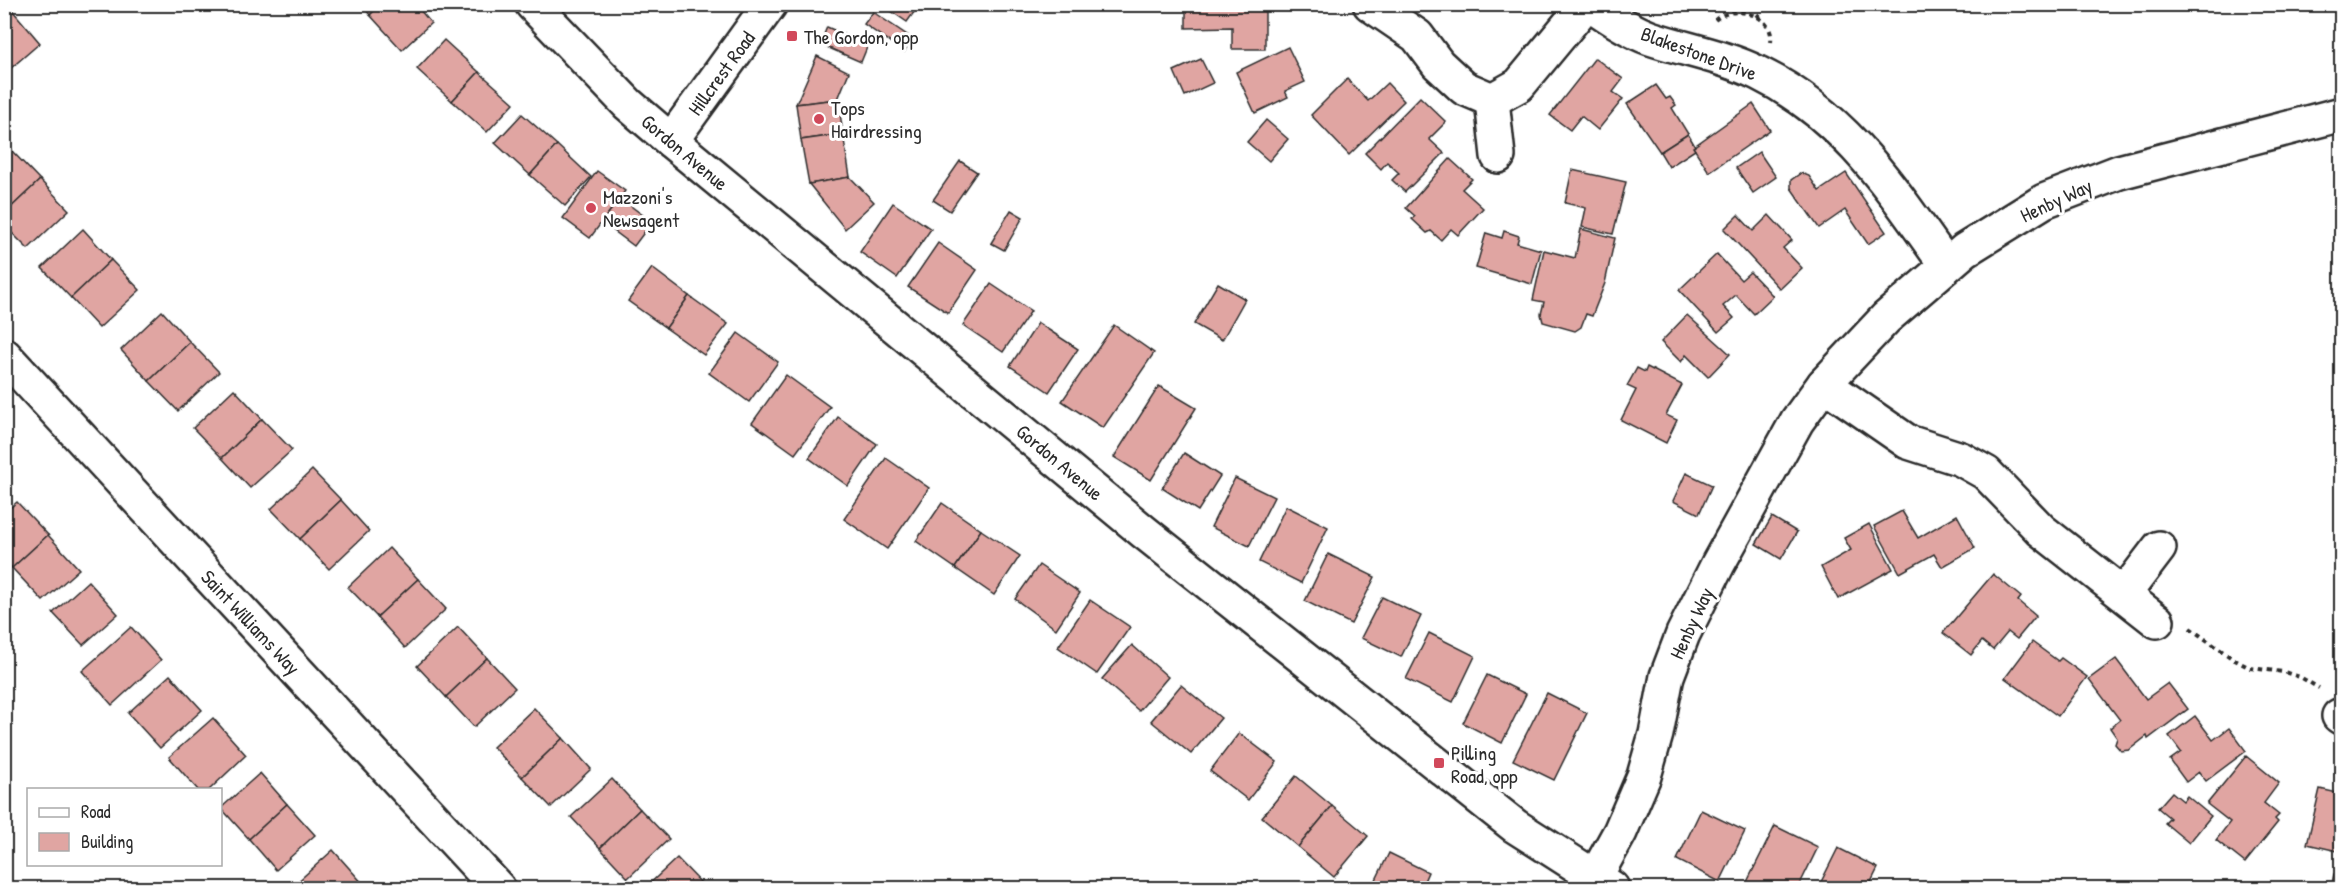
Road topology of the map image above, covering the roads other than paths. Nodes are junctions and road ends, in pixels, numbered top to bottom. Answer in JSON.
{"nodes":[{"id":1,"x":532,"y":4,"type":"edge"},
{"id":2,"x":770,"y":4,"type":"edge"},
{"id":3,"x":1370,"y":4,"type":"edge"},
{"id":4,"x":1588,"y":4,"type":"edge"},
{"id":5,"x":1492,"y":100,"type":"junction"},
{"id":6,"x":2342,"y":114,"type":"edge"},
{"id":7,"x":670,"y":141,"type":"junction"},
{"id":8,"x":1498,"y":156,"type":"dead end"},
{"id":9,"x":1946,"y":265,"type":"junction"},
{"id":10,"x":4,"y":355,"type":"edge"},
{"id":11,"x":1824,"y":384,"type":"junction"},
{"id":12,"x":2159,"y":548,"type":"dead end"},
{"id":13,"x":2124,"y":594,"type":"junction"},
{"id":14,"x":2157,"y":621,"type":"road end"},
{"id":15,"x":1603,"y":884,"type":"edge"},
{"id":16,"x":498,"y":888,"type":"edge"}],
"edges":[{"from":1,"to":7,"type":"main road","name":"Gordon Avenue"},
{"from":2,"to":7,"type":"main road","name":"Hillcrest Road"},
{"from":3,"to":5,"type":"main road"},
{"from":4,"to":5,"type":"main road","name":"Blakestone Drive"},
{"from":4,"to":9,"type":"main road","name":"Blakestone Drive"},
{"from":5,"to":8,"type":"main road"},
{"from":6,"to":9,"type":"main road","name":"Henby Way"},
{"from":7,"to":15,"type":"main road","name":"Gordon Avenue"},
{"from":9,"to":11,"type":"main road","name":"Henby Way"},
{"from":10,"to":16,"type":"main road","name":"Saint Williams Way"},
{"from":11,"to":13,"type":"main road"},
{"from":11,"to":15,"type":"main road","name":"Henby Way"},
{"from":12,"to":13,"type":"main road"},
{"from":13,"to":14,"type":"main road"}]}
